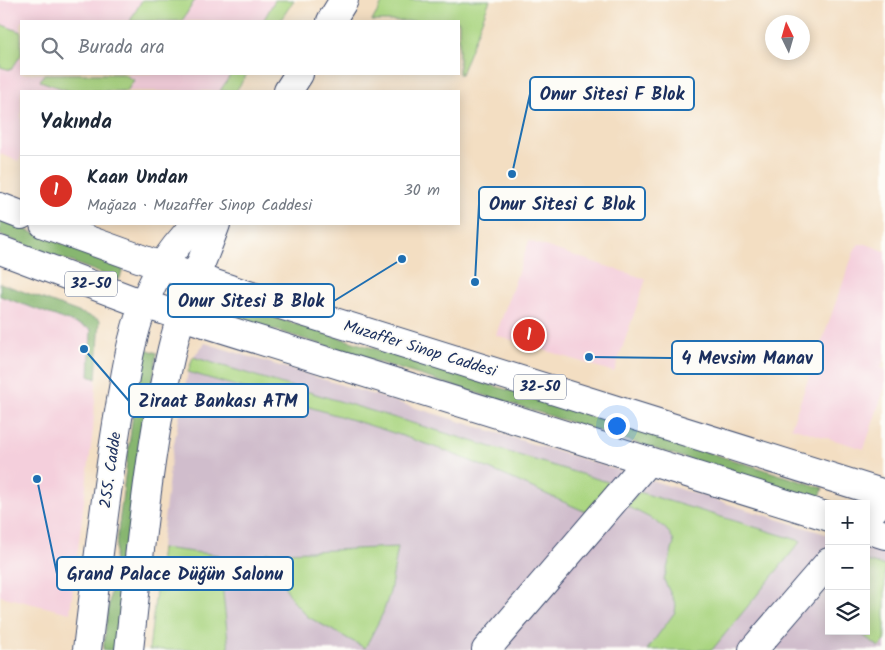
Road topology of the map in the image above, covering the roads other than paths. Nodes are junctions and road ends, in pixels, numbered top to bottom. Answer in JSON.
{"nodes":[{"id":1,"x":344,"y":0,"type":"edge"},
{"id":2,"x":332,"y":20,"type":"edge"},
{"id":3,"x":298,"y":75,"type":"edge"},
{"id":4,"x":289,"y":90,"type":"edge"},
{"id":5,"x":0,"y":207,"type":"edge"},
{"id":6,"x":20,"y":215,"type":"edge"},
{"id":7,"x":47,"y":225,"type":"edge"},
{"id":8,"x":195,"y":225,"type":"edge"},
{"id":9,"x":216,"y":225,"type":"edge"},
{"id":10,"x":0,"y":250,"type":"edge"},
{"id":11,"x":161,"y":266,"type":"junction"},
{"id":12,"x":196,"y":278,"type":"junction"},
{"id":13,"x":144,"y":304,"type":"junction"},
{"id":14,"x":182,"y":316,"type":"junction"},
{"id":15,"x":648,"y":461,"type":"junction"},
{"id":16,"x":885,"y":495,"type":"edge"},
{"id":17,"x":870,"y":513,"type":"edge"},
{"id":18,"x":825,"y":517,"type":"edge"},
{"id":19,"x":870,"y":530,"type":"edge"},
{"id":20,"x":885,"y":535,"type":"edge"},
{"id":21,"x":825,"y":567,"type":"edge"},
{"id":22,"x":87,"y":650,"type":"edge"},
{"id":23,"x":129,"y":650,"type":"edge"},
{"id":24,"x":486,"y":650,"type":"edge"},
{"id":25,"x":754,"y":650,"type":"edge"}],
"edges":[{"from":1,"to":2,"type":"main road"},
{"from":3,"to":4,"type":"main road"},
{"from":5,"to":6,"type":"main road"},
{"from":7,"to":11,"type":"main road","name":"Muzaffer Sinop Caddesi","number":"32-50"},
{"from":8,"to":11,"type":"main road","name":"255. Cadde"},
{"from":9,"to":12,"type":"main road"},
{"from":10,"to":13,"type":"main road","number":"32-50"},
{"from":11,"to":12,"type":"main road","name":"Muzaffer Sinop Caddesi","number":"32-50"},
{"from":11,"to":13,"type":"main road","name":"255. Cadde"},
{"from":12,"to":14,"type":"main road"},
{"from":12,"to":16,"type":"main road","name":"Muzaffer Sinop Caddesi","number":"32-50"},
{"from":13,"to":14,"type":"main road","number":"32-50"},
{"from":13,"to":22,"type":"main road","name":"255. Cadde"},
{"from":14,"to":15,"type":"main road","number":"32-50"},
{"from":14,"to":23,"type":"main road"},
{"from":15,"to":18,"type":"main road","number":"32-50"},
{"from":15,"to":24,"type":"main road"},
{"from":16,"to":17,"type":"main road"},
{"from":19,"to":20,"type":"main road"},
{"from":21,"to":25,"type":"main road"}]}
